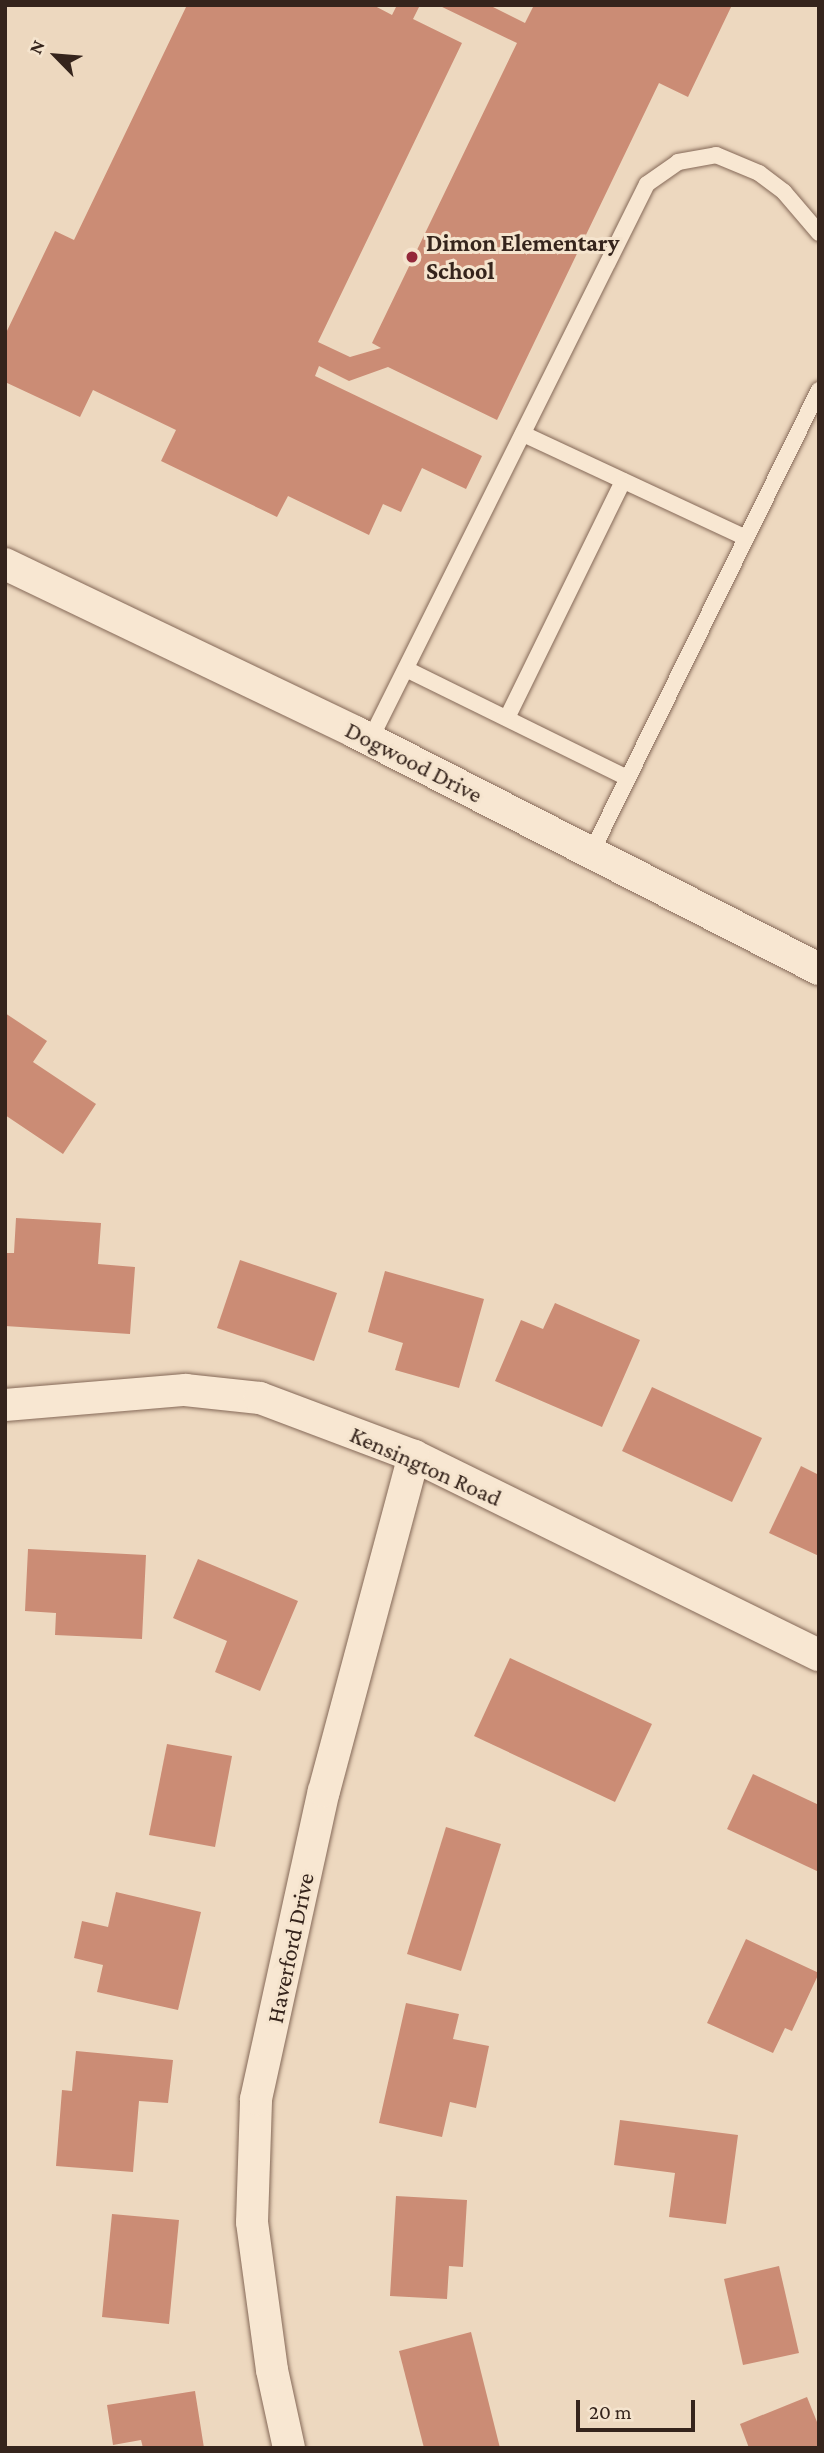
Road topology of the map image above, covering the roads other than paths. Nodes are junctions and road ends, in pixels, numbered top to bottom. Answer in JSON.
{"nodes":[{"id":1,"x":819,"y":233,"type":"edge"},
{"id":2,"x":819,"y":390,"type":"edge"},
{"id":3,"x":523,"y":434,"type":"junction"},
{"id":4,"x":623,"y":481,"type":"junction"},
{"id":5,"x":746,"y":538,"type":"junction"},
{"id":6,"x":5,"y":564,"type":"edge"},
{"id":7,"x":406,"y":669,"type":"junction"},
{"id":8,"x":507,"y":718,"type":"junction"},
{"id":9,"x":370,"y":740,"type":"junction"},
{"id":10,"x":628,"y":778,"type":"junction"},
{"id":11,"x":591,"y":853,"type":"junction"},
{"id":12,"x":819,"y":969,"type":"edge"},
{"id":13,"x":5,"y":1405,"type":"edge"},
{"id":14,"x":414,"y":1456,"type":"junction"},
{"id":15,"x":819,"y":1655,"type":"edge"},
{"id":16,"x":289,"y":2448,"type":"edge"}],
"edges":[{"from":1,"to":3,"type":"lane"},
{"from":2,"to":5,"type":"lane"},
{"from":3,"to":4,"type":"lane"},
{"from":3,"to":7,"type":"lane"},
{"from":4,"to":5,"type":"lane"},
{"from":4,"to":8,"type":"lane"},
{"from":5,"to":10,"type":"lane"},
{"from":6,"to":9,"type":"street","name":"Dogwood Drive"},
{"from":7,"to":8,"type":"lane"},
{"from":7,"to":9,"type":"lane"},
{"from":8,"to":10,"type":"lane"},
{"from":9,"to":11,"type":"street","name":"Dogwood Drive"},
{"from":10,"to":11,"type":"lane"},
{"from":11,"to":12,"type":"street","name":"Dogwood Drive"},
{"from":13,"to":14,"type":"street","name":"Kensington Road"},
{"from":14,"to":15,"type":"street","name":"Kensington Road"},
{"from":14,"to":16,"type":"street","name":"Haverford Drive"}]}
